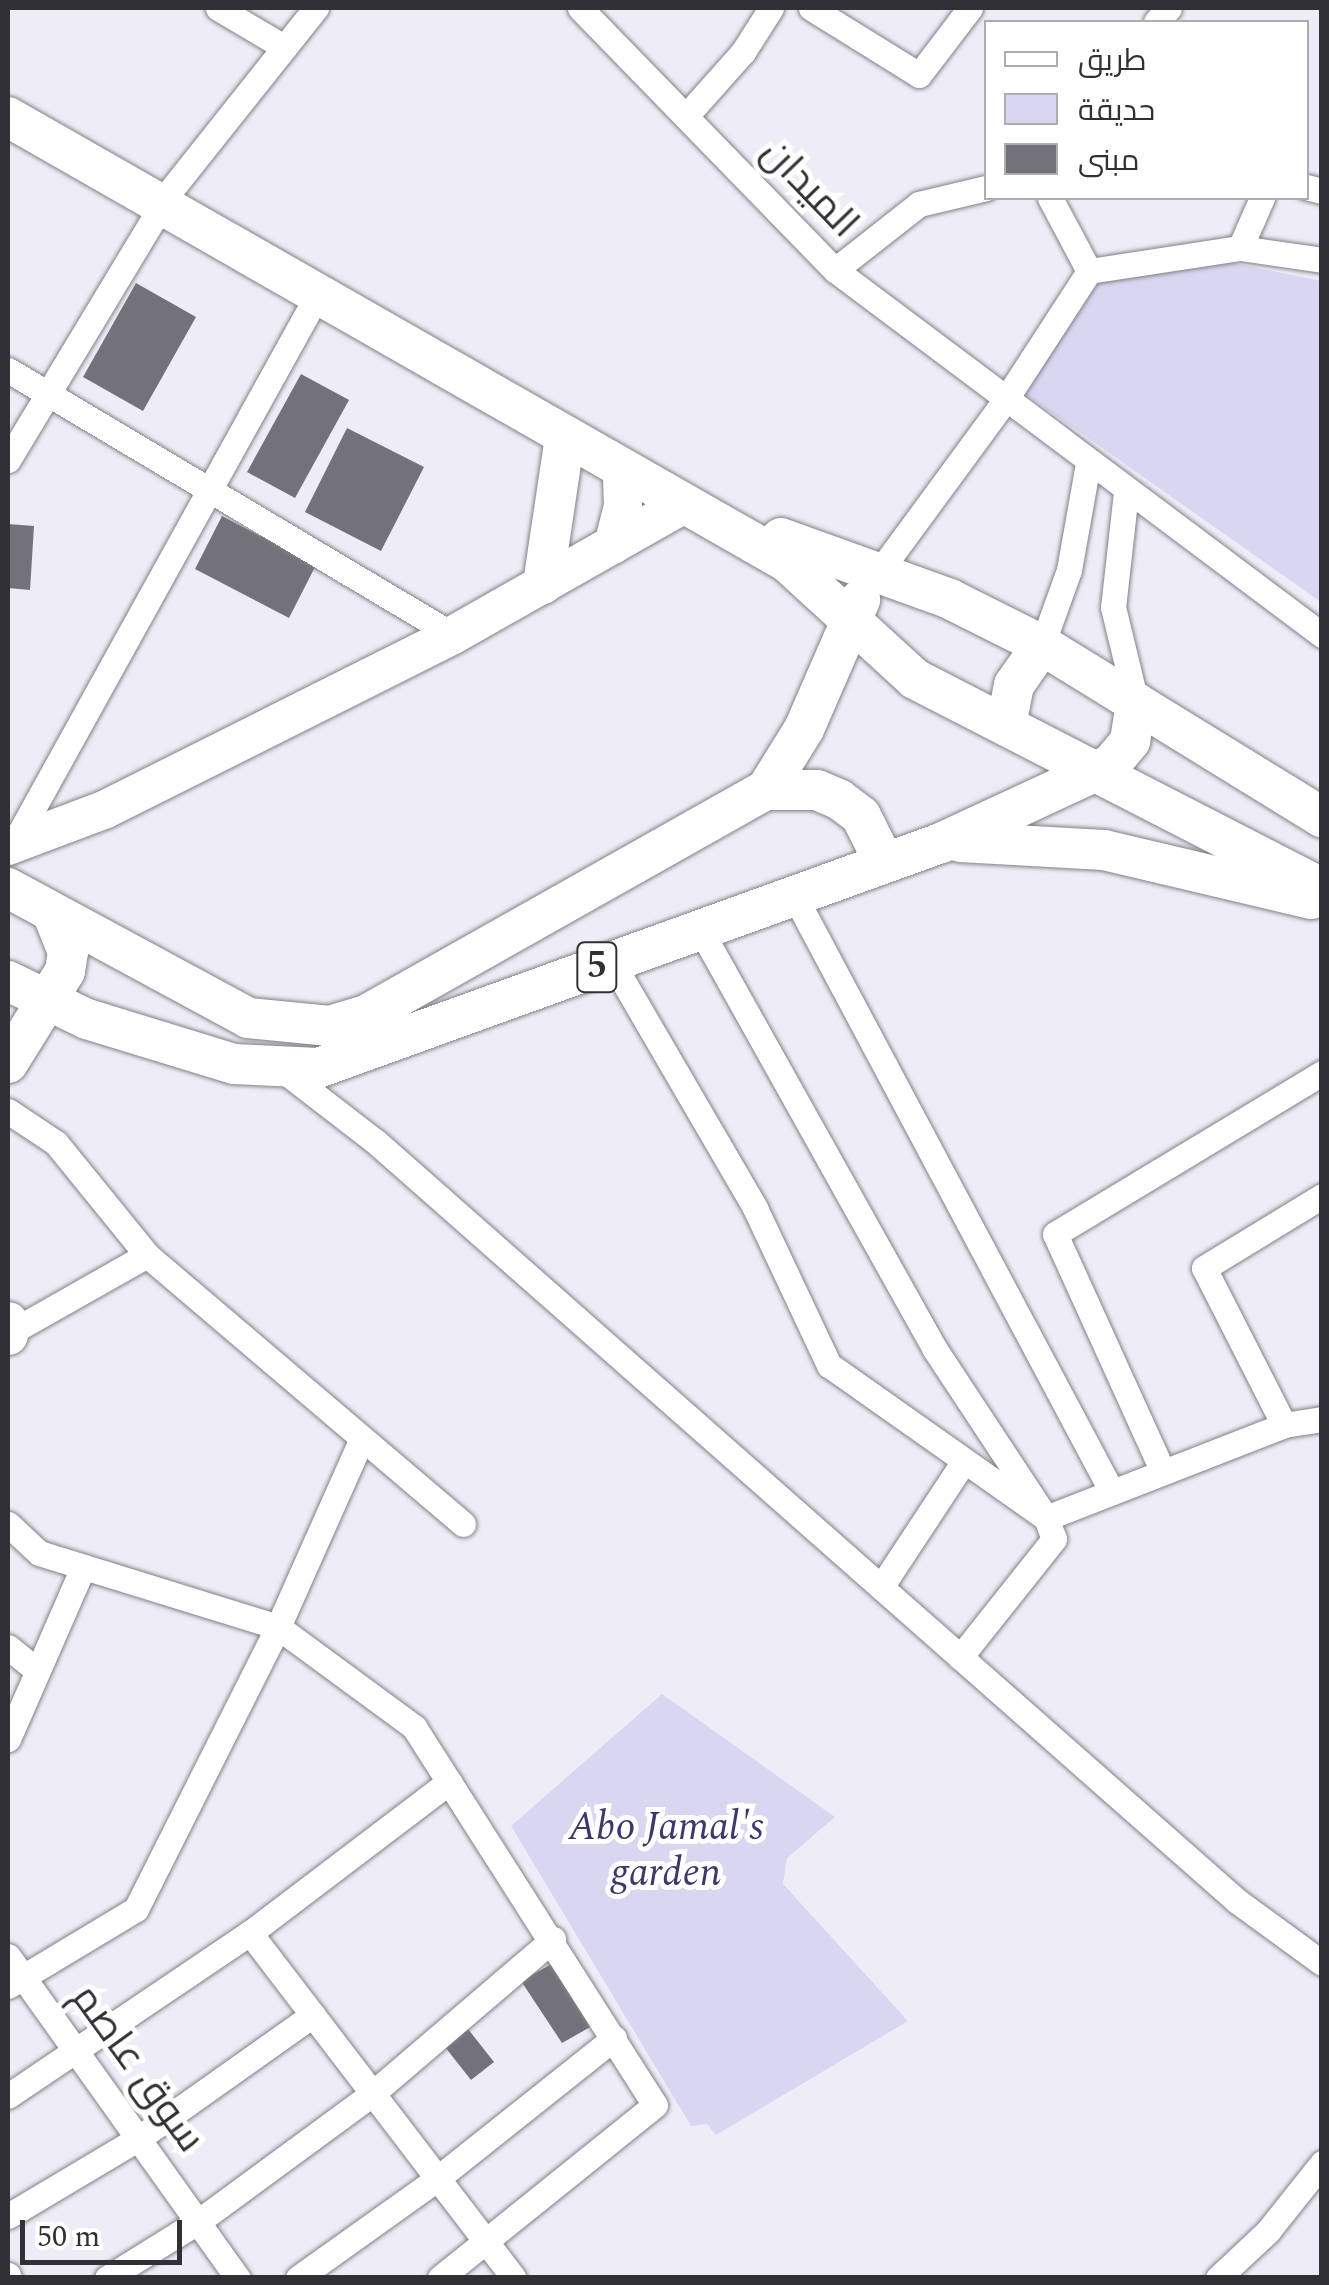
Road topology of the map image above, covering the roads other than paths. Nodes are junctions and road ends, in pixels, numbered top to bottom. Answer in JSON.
{"nodes":[{"id":1,"x":218,"y":8,"type":"edge"},
{"id":2,"x":316,"y":8,"type":"edge"},
{"id":3,"x":771,"y":8,"type":"edge"},
{"id":4,"x":811,"y":8,"type":"edge"},
{"id":5,"x":970,"y":8,"type":"edge"},
{"id":6,"x":591,"y":12,"type":"edge"},
{"id":7,"x":284,"y":48,"type":"junction"},
{"id":8,"x":8,"y":96,"type":"edge"},
{"id":9,"x":686,"y":116,"type":"junction"},
{"id":10,"x":8,"y":117,"type":"edge"},
{"id":11,"x":984,"y":188,"type":"edge"},
{"id":12,"x":167,"y":198,"type":"junction"},
{"id":13,"x":1051,"y":200,"type":"edge"},
{"id":14,"x":1257,"y":200,"type":"edge"},
{"id":15,"x":1240,"y":248,"type":"junction"},
{"id":16,"x":1322,"y":260,"type":"edge"},
{"id":17,"x":835,"y":270,"type":"junction"},
{"id":18,"x":1089,"y":270,"type":"junction"},
{"id":19,"x":318,"y":294,"type":"junction"},
{"id":20,"x":8,"y":370,"type":"edge"},
{"id":21,"x":47,"y":393,"type":"junction"},
{"id":22,"x":1004,"y":402,"type":"junction"},
{"id":23,"x":565,"y":436,"type":"junction"},
{"id":24,"x":8,"y":460,"type":"edge"},
{"id":25,"x":1088,"y":463,"type":"junction"},
{"id":26,"x":622,"y":468,"type":"junction"},
{"id":27,"x":207,"y":486,"type":"junction"},
{"id":28,"x":1126,"y":492,"type":"junction"},
{"id":29,"x":685,"y":504,"type":"junction"},
{"id":30,"x":612,"y":545,"type":"junction"},
{"id":31,"x":876,"y":576,"type":"junction"},
{"id":32,"x":543,"y":584,"type":"junction"},
{"id":33,"x":849,"y":620,"type":"junction"},
{"id":34,"x":453,"y":635,"type":"junction"},
{"id":35,"x":1322,"y":635,"type":"edge"},
{"id":36,"x":1042,"y":644,"type":"junction"},
{"id":37,"x":1136,"y":702,"type":"junction"},
{"id":38,"x":1006,"y":725,"type":"junction"},
{"id":39,"x":1098,"y":772,"type":"junction"},
{"id":40,"x":766,"y":790,"type":"junction"},
{"id":41,"x":1322,"y":817,"type":"edge"},
{"id":42,"x":942,"y":843,"type":"junction"},
{"id":43,"x":11,"y":844,"type":"edge"},
{"id":44,"x":884,"y":862,"type":"junction"},
{"id":45,"x":8,"y":888,"type":"edge"},
{"id":46,"x":1322,"y":888,"type":"edge"},
{"id":47,"x":794,"y":895,"type":"junction"},
{"id":48,"x":1322,"y":902,"type":"edge"},
{"id":49,"x":54,"y":918,"type":"junction"},
{"id":50,"x":700,"y":929,"type":"junction"},
{"id":51,"x":612,"y":962,"type":"junction"},
{"id":52,"x":8,"y":980,"type":"edge"},
{"id":53,"x":43,"y":1000,"type":"junction"},
{"id":54,"x":8,"y":1062,"type":"edge"},
{"id":55,"x":284,"y":1071,"type":"junction"},
{"id":56,"x":1322,"y":1073,"type":"edge"},
{"id":57,"x":8,"y":1111,"type":"edge"},
{"id":58,"x":1322,"y":1196,"type":"edge"},
{"id":59,"x":147,"y":1255,"type":"junction"},
{"id":60,"x":8,"y":1330,"type":"edge"},
{"id":61,"x":1322,"y":1419,"type":"edge"},
{"id":62,"x":1284,"y":1425,"type":"junction"},
{"id":63,"x":360,"y":1443,"type":"junction"},
{"id":64,"x":964,"y":1461,"type":"junction"},
{"id":65,"x":1163,"y":1472,"type":"junction"},
{"id":66,"x":1112,"y":1492,"type":"junction"},
{"id":67,"x":1046,"y":1518,"type":"junction"},
{"id":68,"x":8,"y":1524,"type":"edge"},
{"id":69,"x":463,"y":1524,"type":"dead end"},
{"id":70,"x":83,"y":1567,"type":"junction"},
{"id":71,"x":881,"y":1587,"type":"junction"},
{"id":72,"x":278,"y":1627,"type":"junction"},
{"id":73,"x":8,"y":1648,"type":"edge"},
{"id":74,"x":960,"y":1657,"type":"junction"},
{"id":75,"x":36,"y":1670,"type":"junction"},
{"id":76,"x":8,"y":1739,"type":"edge"},
{"id":77,"x":449,"y":1782,"type":"junction"},
{"id":78,"x":250,"y":1933,"type":"junction"},
{"id":79,"x":553,"y":1939,"type":"junction"},
{"id":80,"x":1322,"y":1963,"type":"edge"},
{"id":81,"x":13,"y":1972,"type":"edge"},
{"id":82,"x":313,"y":2014,"type":"junction"},
{"id":83,"x":614,"y":2038,"type":"junction"},
{"id":84,"x":76,"y":2048,"type":"junction"},
{"id":85,"x":373,"y":2093,"type":"junction"},
{"id":86,"x":8,"y":2096,"type":"edge"},
{"id":87,"x":139,"y":2138,"type":"junction"},
{"id":88,"x":1322,"y":2163,"type":"edge"},
{"id":89,"x":438,"y":2178,"type":"junction"},
{"id":90,"x":8,"y":2216,"type":"edge"},
{"id":91,"x":200,"y":2220,"type":"junction"},
{"id":92,"x":486,"y":2241,"type":"junction"},
{"id":93,"x":107,"y":2278,"type":"edge"},
{"id":94,"x":238,"y":2278,"type":"edge"},
{"id":95,"x":298,"y":2278,"type":"edge"},
{"id":96,"x":440,"y":2278,"type":"edge"},
{"id":97,"x":514,"y":2278,"type":"edge"},
{"id":98,"x":1218,"y":2278,"type":"edge"}],
"edges":[{"from":1,"to":7,"type":"street"},
{"from":2,"to":7,"type":"street"},
{"from":3,"to":9,"type":"street"},
{"from":4,"to":5,"type":"street"},
{"from":6,"to":9,"type":"street","name":"الميدان"},
{"from":7,"to":12,"type":"street"},
{"from":8,"to":12,"type":"main road"},
{"from":9,"to":17,"type":"street","name":"الميدان"},
{"from":10,"to":12,"type":"main road"},
{"from":11,"to":17,"type":"street"},
{"from":12,"to":19,"type":"main road"},
{"from":12,"to":21,"type":"street"},
{"from":12,"to":31,"type":"main road"},
{"from":13,"to":18,"type":"street"},
{"from":14,"to":15,"type":"street"},
{"from":15,"to":16,"type":"street"},
{"from":15,"to":18,"type":"street"},
{"from":17,"to":22,"type":"street","name":"الميدان"},
{"from":18,"to":22,"type":"street"},
{"from":19,"to":23,"type":"main road"},
{"from":19,"to":27,"type":"street"},
{"from":20,"to":21,"type":"street"},
{"from":21,"to":24,"type":"street"},
{"from":21,"to":27,"type":"street"},
{"from":22,"to":25,"type":"street","name":"الميدان"},
{"from":22,"to":31,"type":"street"},
{"from":23,"to":26,"type":"main road"},
{"from":23,"to":32,"type":"main road"},
{"from":25,"to":28,"type":"street","name":"الميدان"},
{"from":25,"to":36,"type":"street"},
{"from":26,"to":29,"type":"main road"},
{"from":26,"to":30,"type":"street"},
{"from":27,"to":34,"type":"street"},
{"from":27,"to":43,"type":"street"},
{"from":28,"to":35,"type":"street","name":"الميدان"},
{"from":28,"to":37,"type":"street"},
{"from":29,"to":30,"type":"street"},
{"from":29,"to":33,"type":"main road"},
{"from":30,"to":32,"type":"street"},
{"from":31,"to":33,"type":"main road","number":"5"},
{"from":31,"to":36,"type":"main road"},
{"from":32,"to":34,"type":"street"},
{"from":33,"to":38,"type":"main road"},
{"from":33,"to":40,"type":"main road","number":"5"},
{"from":34,"to":43,"type":"street"},
{"from":36,"to":37,"type":"main road"},
{"from":36,"to":38,"type":"main road"},
{"from":37,"to":39,"type":"main road","number":"5"},
{"from":37,"to":41,"type":"main road"},
{"from":38,"to":39,"type":"main road"},
{"from":39,"to":42,"type":"main road","number":"5"},
{"from":39,"to":46,"type":"main road"},
{"from":40,"to":44,"type":"main road"},
{"from":40,"to":49,"type":"main road","number":"5"},
{"from":42,"to":44,"type":"main road","number":"5"},
{"from":42,"to":48,"type":"main road"},
{"from":44,"to":47,"type":"main road","number":"5"},
{"from":45,"to":49,"type":"main road","number":"5"},
{"from":47,"to":50,"type":"main road","number":"5"},
{"from":47,"to":66,"type":"street"},
{"from":49,"to":53,"type":"main road"},
{"from":50,"to":51,"type":"main road","number":"5"},
{"from":50,"to":67,"type":"street"},
{"from":51,"to":55,"type":"main road","number":"5"},
{"from":51,"to":64,"type":"street"},
{"from":52,"to":53,"type":"main road","number":"5"},
{"from":53,"to":54,"type":"main road"},
{"from":53,"to":55,"type":"main road","number":"5"},
{"from":55,"to":71,"type":"street"},
{"from":56,"to":65,"type":"street"},
{"from":57,"to":59,"type":"street"},
{"from":58,"to":62,"type":"street"},
{"from":59,"to":60,"type":"street"},
{"from":59,"to":63,"type":"street"},
{"from":61,"to":62,"type":"street"},
{"from":62,"to":65,"type":"street"},
{"from":63,"to":69,"type":"street"},
{"from":63,"to":72,"type":"street"},
{"from":64,"to":67,"type":"street"},
{"from":64,"to":71,"type":"street"},
{"from":65,"to":66,"type":"street"},
{"from":66,"to":67,"type":"street"},
{"from":67,"to":74,"type":"street"},
{"from":68,"to":70,"type":"street"},
{"from":70,"to":72,"type":"street"},
{"from":70,"to":75,"type":"street"},
{"from":71,"to":74,"type":"street"},
{"from":72,"to":77,"type":"street"},
{"from":72,"to":81,"type":"street"},
{"from":73,"to":75,"type":"street"},
{"from":74,"to":80,"type":"street"},
{"from":75,"to":76,"type":"street"},
{"from":77,"to":78,"type":"street"},
{"from":77,"to":79,"type":"street"},
{"from":78,"to":82,"type":"street"},
{"from":78,"to":84,"type":"street"},
{"from":79,"to":83,"type":"street"},
{"from":79,"to":85,"type":"street"},
{"from":81,"to":84,"type":"street","name":"سوق عاصم"},
{"from":82,"to":85,"type":"street"},
{"from":82,"to":87,"type":"street"},
{"from":83,"to":89,"type":"street"},
{"from":83,"to":92,"type":"street"},
{"from":84,"to":86,"type":"street"},
{"from":84,"to":87,"type":"street","name":"سوق عاصم"},
{"from":85,"to":89,"type":"street"},
{"from":85,"to":91,"type":"street"},
{"from":87,"to":90,"type":"street"},
{"from":87,"to":91,"type":"street","name":"سوق عاصم"},
{"from":88,"to":98,"type":"street"},
{"from":89,"to":92,"type":"street"},
{"from":89,"to":95,"type":"street"},
{"from":91,"to":93,"type":"street"},
{"from":91,"to":94,"type":"street","name":"سوق عاصم"},
{"from":92,"to":96,"type":"street"},
{"from":92,"to":97,"type":"street"}]}
